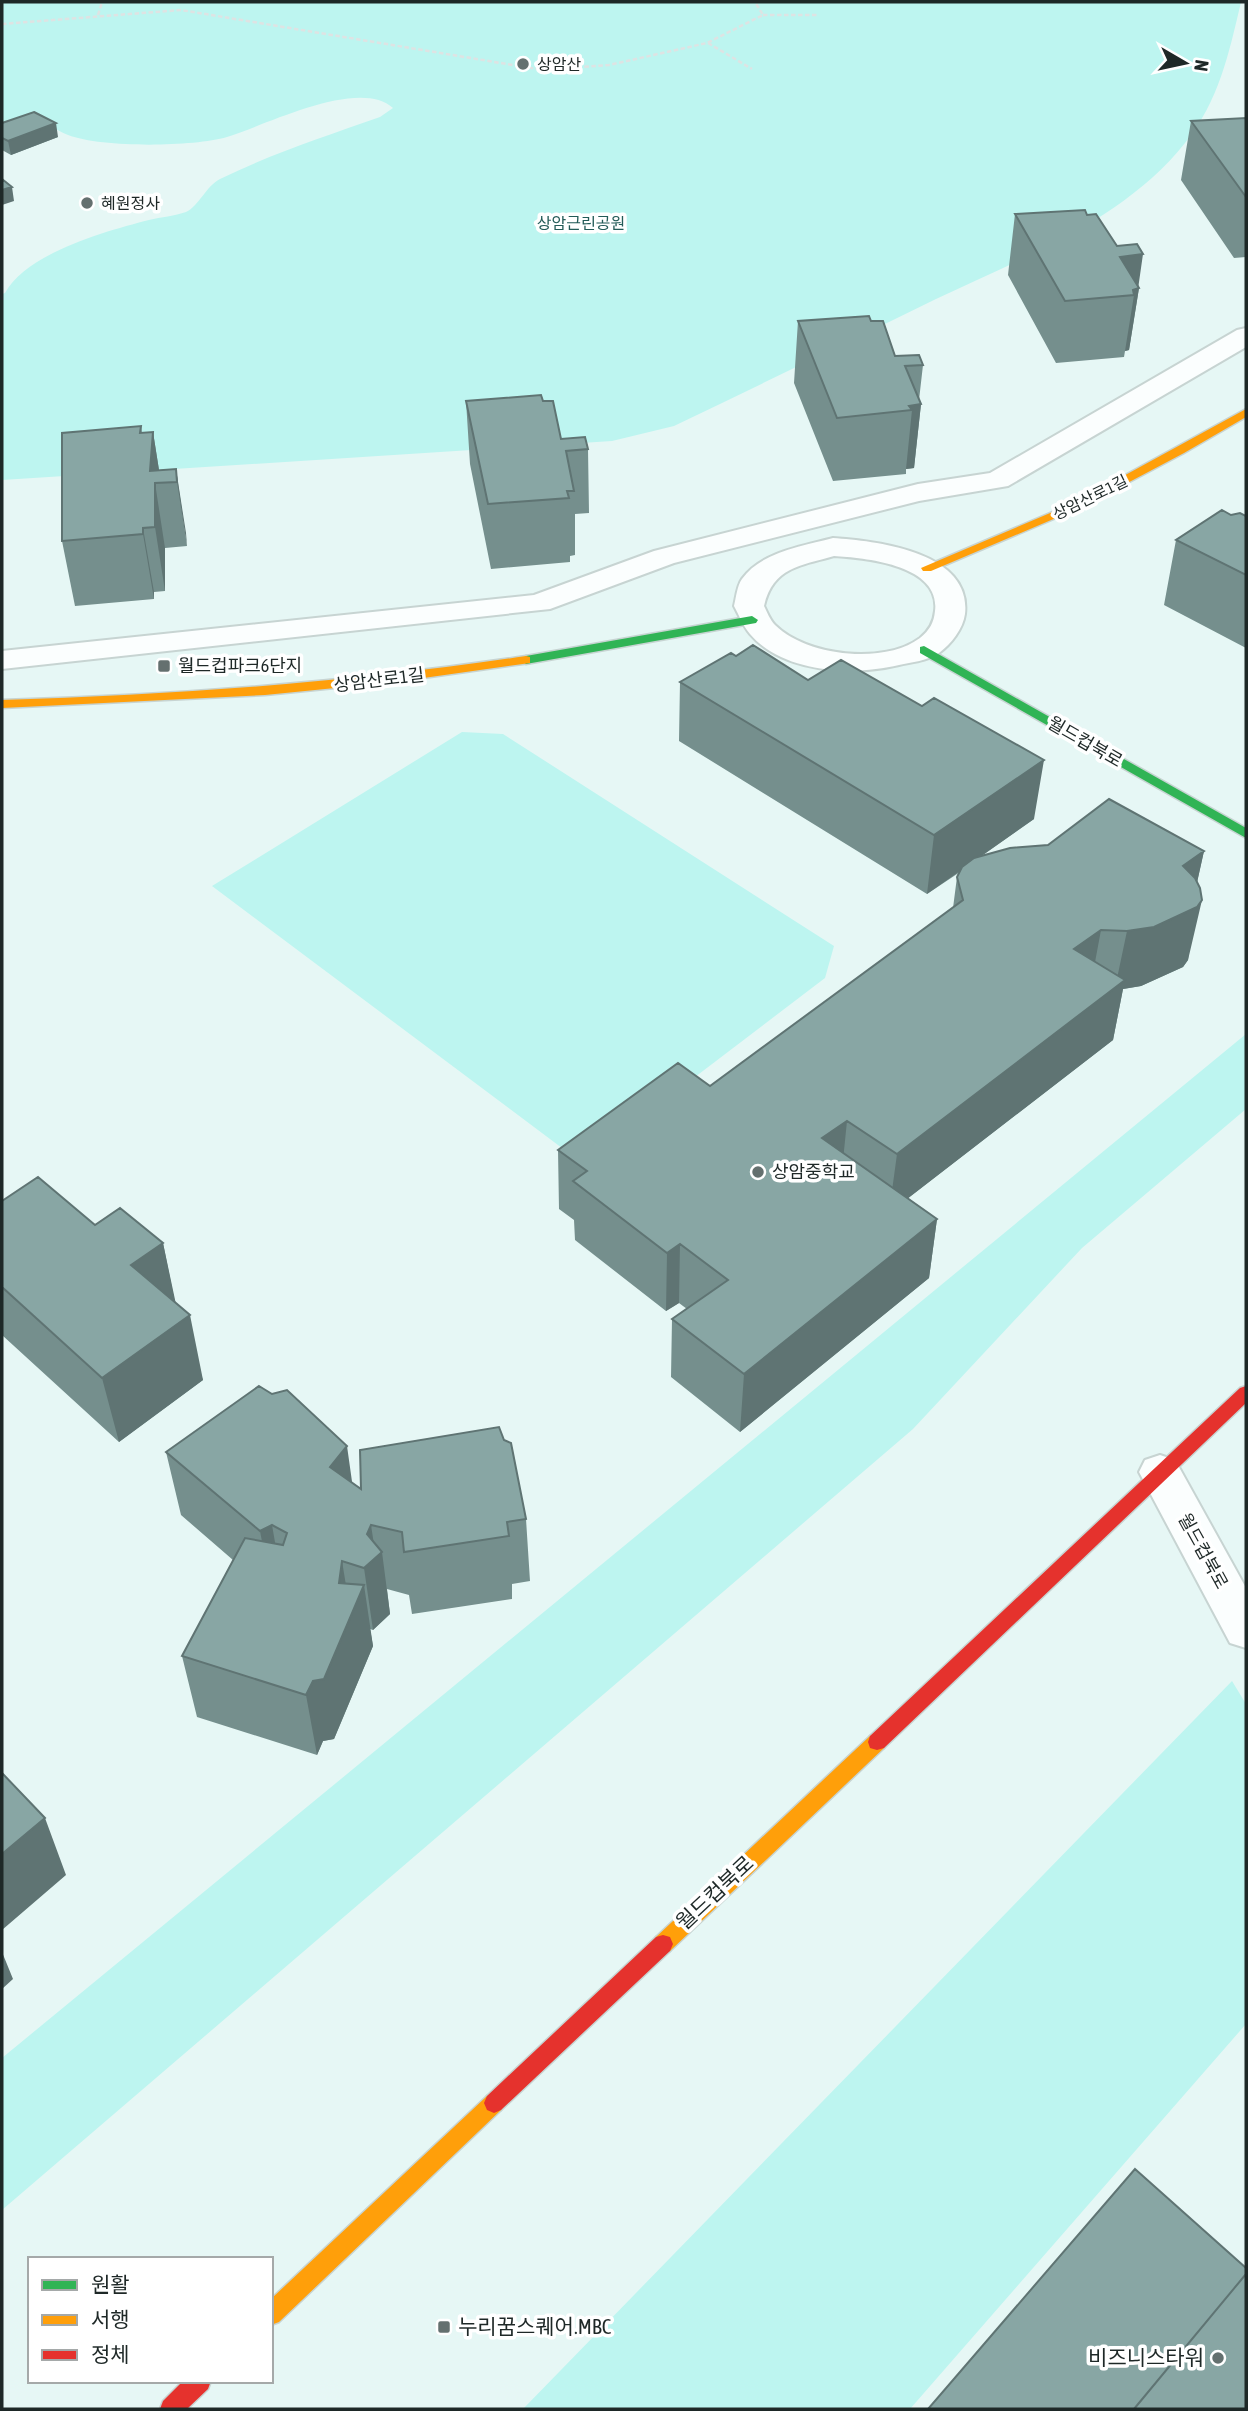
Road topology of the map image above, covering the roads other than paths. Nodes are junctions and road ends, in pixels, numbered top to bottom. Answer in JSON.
{"nodes":[{"id":1,"x":1246,"y":336,"type":"edge"},
{"id":2,"x":1246,"y":412,"type":"edge"},
{"id":3,"x":927,"y":568,"type":"junction"},
{"id":4,"x":752,"y":620,"type":"junction"},
{"id":5,"x":923,"y":650,"type":"junction"},
{"id":6,"x":2,"y":660,"type":"edge"},
{"id":7,"x":2,"y":704,"type":"edge"},
{"id":8,"x":1246,"y":834,"type":"edge"},
{"id":9,"x":1246,"y":1393,"type":"edge"},
{"id":10,"x":1160,"y":1472,"type":"junction"},
{"id":11,"x":1246,"y":1629,"type":"edge"},
{"id":12,"x":273,"y":2312,"type":"edge"},
{"id":13,"x":198,"y":2383,"type":"edge"},
{"id":14,"x":171,"y":2409,"type":"edge"}],
"edges":[{"from":1,"to":6,"type":"street"},
{"from":2,"to":3,"type":"street","name":"상암산로1길"},
{"from":3,"to":4,"type":"street"},
{"from":3,"to":5,"type":"street"},
{"from":4,"to":5,"type":"street"},
{"from":4,"to":7,"type":"street","name":"상암산로1길"},
{"from":5,"to":8,"type":"street","name":"월드컵북로"},
{"from":9,"to":10,"type":"street","name":"월드컵북로"},
{"from":10,"to":11,"type":"street","name":"월드컵북로"},
{"from":10,"to":12,"type":"street","name":"월드컵북로"},
{"from":13,"to":14,"type":"street"}]}
